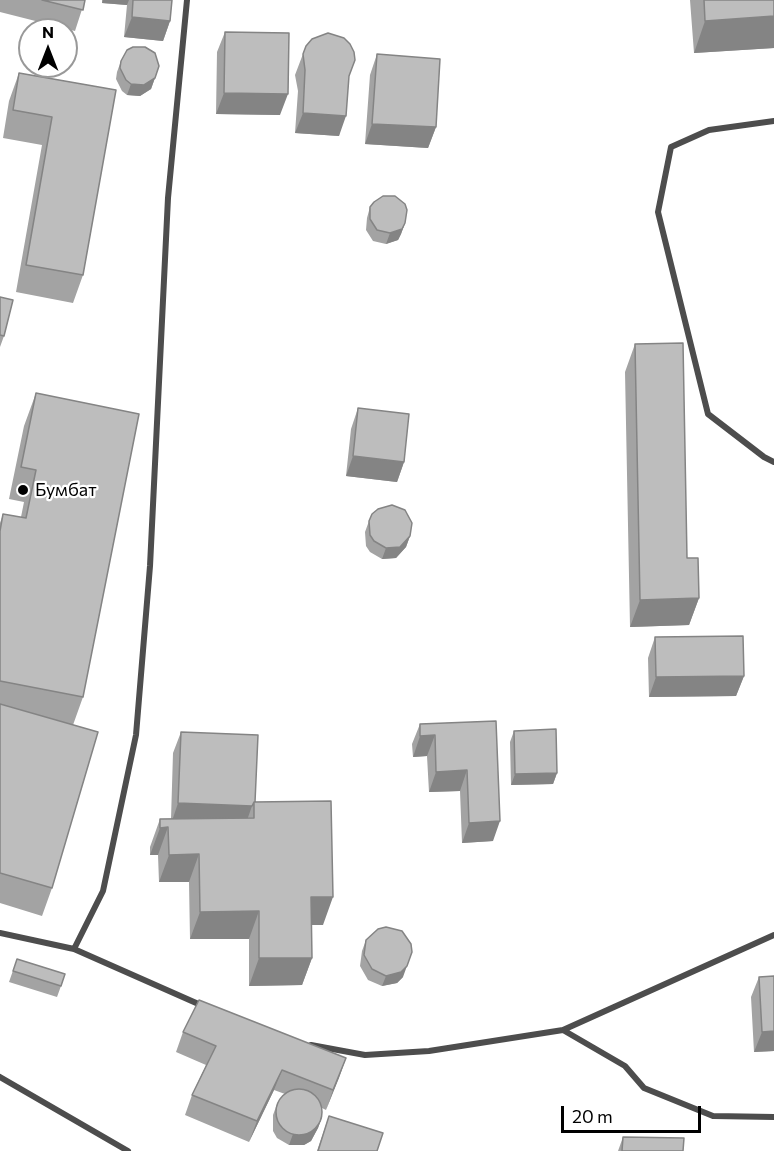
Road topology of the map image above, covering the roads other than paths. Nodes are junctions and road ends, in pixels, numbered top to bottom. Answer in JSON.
{"nodes":[{"id":1,"x":187,"y":0,"type":"edge"},
{"id":2,"x":774,"y":121,"type":"edge"},
{"id":3,"x":774,"y":462,"type":"edge"},
{"id":4,"x":0,"y":933,"type":"edge"},
{"id":5,"x":774,"y":935,"type":"edge"},
{"id":6,"x":74,"y":950,"type":"junction"},
{"id":7,"x":208,"y":1008,"type":"edge"},
{"id":8,"x":563,"y":1030,"type":"junction"},
{"id":9,"x":302,"y":1044,"type":"edge"},
{"id":10,"x":0,"y":1077,"type":"edge"},
{"id":11,"x":774,"y":1117,"type":"edge"},
{"id":12,"x":128,"y":1151,"type":"edge"}],
"edges":[{"from":1,"to":6,"type":"street"},
{"from":2,"to":3,"type":"street"},
{"from":4,"to":6,"type":"street"},
{"from":5,"to":8,"type":"street"},
{"from":6,"to":7,"type":"street"},
{"from":8,"to":9,"type":"street"},
{"from":8,"to":11,"type":"street"},
{"from":10,"to":12,"type":"street"}]}
